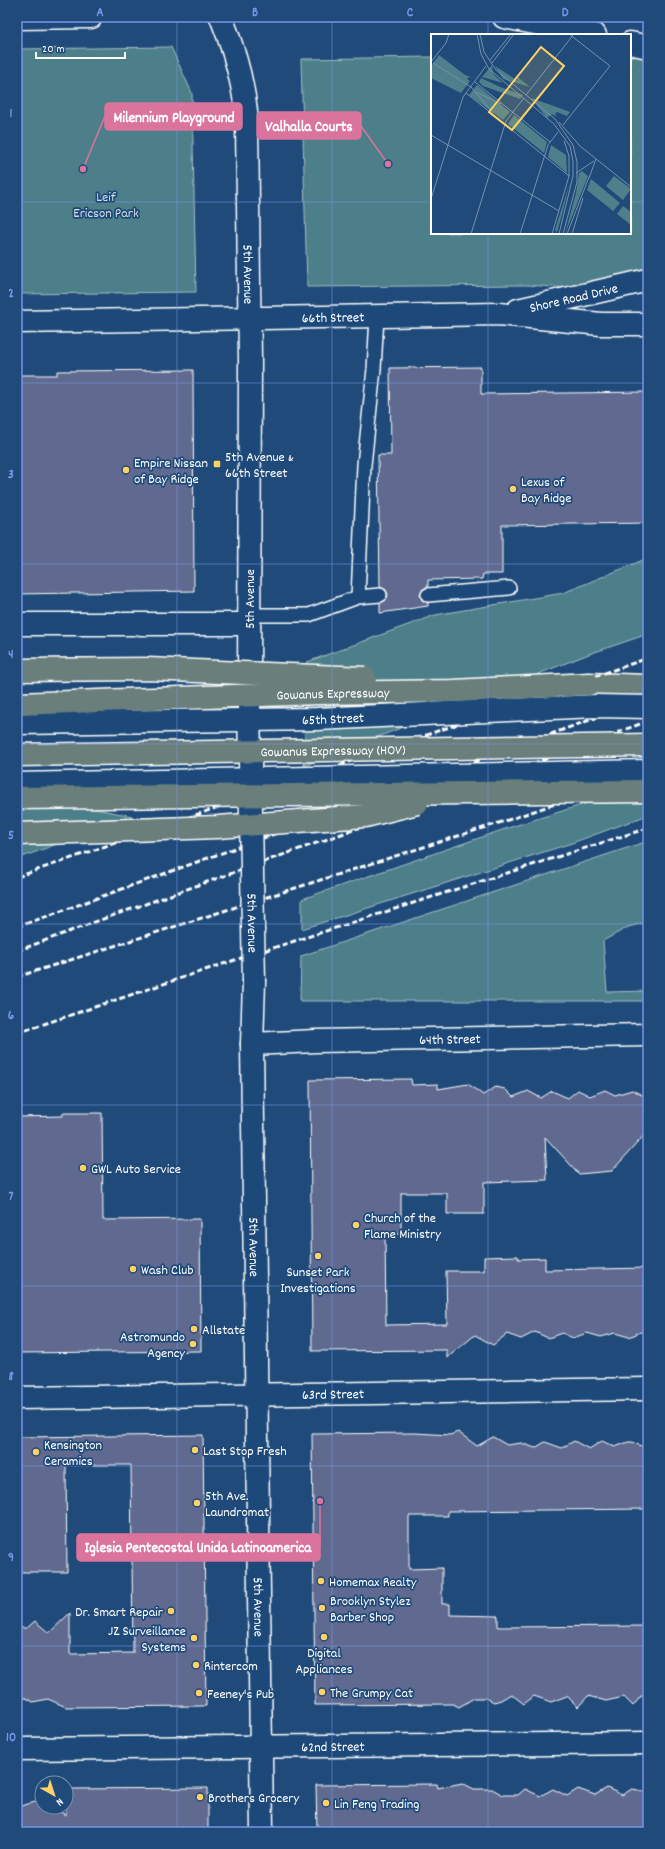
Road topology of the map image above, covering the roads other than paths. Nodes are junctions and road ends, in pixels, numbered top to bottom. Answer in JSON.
{"nodes":[{"id":1,"x":91,"y":17,"type":"edge"},
{"id":2,"x":221,"y":17,"type":"edge"},
{"id":3,"x":504,"y":17,"type":"edge"},
{"id":4,"x":17,"y":18,"type":"edge"},
{"id":5,"x":590,"y":34,"type":"edge"},
{"id":6,"x":631,"y":43,"type":"edge"},
{"id":7,"x":648,"y":47,"type":"edge"},
{"id":8,"x":648,"y":280,"type":"edge"},
{"id":9,"x":499,"y":314,"type":"junction"},
{"id":10,"x":376,"y":317,"type":"junction"},
{"id":11,"x":249,"y":319,"type":"junction"},
{"id":12,"x":17,"y":322,"type":"edge"},
{"id":13,"x":648,"y":324,"type":"edge"},
{"id":14,"x":509,"y":588,"type":"dead end"},
{"id":15,"x":380,"y":595,"type":"dead end"},
{"id":16,"x":428,"y":595,"type":"dead end"},
{"id":17,"x":358,"y":597,"type":"junction"},
{"id":18,"x":248,"y":620,"type":"junction"},
{"id":19,"x":17,"y":624,"type":"edge"},
{"id":20,"x":17,"y":670,"type":"edge"},
{"id":21,"x":589,"y":684,"type":"junction"},
{"id":22,"x":648,"y":686,"type":"edge"},
{"id":23,"x":17,"y":704,"type":"edge"},
{"id":24,"x":648,"y":706,"type":"edge"},
{"id":25,"x":250,"y":720,"type":"junction"},
{"id":26,"x":17,"y":723,"type":"edge"},
{"id":27,"x":648,"y":745,"type":"edge"},
{"id":28,"x":17,"y":756,"type":"edge"},
{"id":29,"x":648,"y":771,"type":"edge"},
{"id":30,"x":250,"y":780,"type":"junction"},
{"id":31,"x":17,"y":784,"type":"edge"},
{"id":32,"x":648,"y":791,"type":"edge"},
{"id":33,"x":449,"y":794,"type":"junction"},
{"id":34,"x":17,"y":798,"type":"edge"},
{"id":35,"x":17,"y":834,"type":"edge"},
{"id":36,"x":648,"y":1035,"type":"edge"},
{"id":37,"x":252,"y":1044,"type":"junction"},
{"id":38,"x":648,"y":1389,"type":"edge"},
{"id":39,"x":256,"y":1393,"type":"junction"},
{"id":40,"x":17,"y":1398,"type":"edge"},
{"id":41,"x":648,"y":1743,"type":"edge"},
{"id":42,"x":261,"y":1746,"type":"junction"},
{"id":43,"x":17,"y":1749,"type":"edge"},
{"id":44,"x":262,"y":1832,"type":"edge"}],
"edges":[{"from":1,"to":4,"type":"street"},
{"from":2,"to":11,"type":"street","name":"5th Avenue"},
{"from":3,"to":5,"type":"street"},
{"from":6,"to":7,"type":"street"},
{"from":8,"to":9,"type":"street","name":"Shore Road Drive"},
{"from":9,"to":10,"type":"street","name":"66th Street"},
{"from":9,"to":13,"type":"street","name":"66th Street"},
{"from":10,"to":11,"type":"street","name":"66th Street"},
{"from":10,"to":17,"type":"lane"},
{"from":11,"to":12,"type":"street","name":"66th Street"},
{"from":11,"to":18,"type":"street","name":"5th Avenue"},
{"from":14,"to":16,"type":"lane"},
{"from":15,"to":17,"type":"lane"},
{"from":17,"to":18,"type":"lane"},
{"from":18,"to":19,"type":"street"},
{"from":18,"to":25,"type":"street","name":"5th Avenue","bridge":true},
{"from":20,"to":21,"type":"highway","bridge":true},
{"from":21,"to":22,"type":"highway","name":"Gowanus Expressway"},
{"from":21,"to":23,"type":"highway","name":"Gowanus Expressway","bridge":true},
{"from":24,"to":25,"type":"street","name":"65th Street","bridge":true},
{"from":25,"to":26,"type":"street","name":"65th Street","bridge":true},
{"from":25,"to":30,"type":"street","name":"5th Avenue","bridge":true},
{"from":27,"to":28,"type":"highway","name":"Gowanus Expressway (HOV)","bridge":true},
{"from":29,"to":30,"type":"street","bridge":true},
{"from":30,"to":31,"type":"street","bridge":true},
{"from":30,"to":37,"type":"street","name":"5th Avenue","bridge":true},
{"from":32,"to":33,"type":"highway","bridge":true},
{"from":33,"to":34,"type":"highway","bridge":true},
{"from":33,"to":35,"type":"highway","bridge":true},
{"from":36,"to":37,"type":"street","name":"64th Street"},
{"from":37,"to":39,"type":"street","name":"5th Avenue"},
{"from":38,"to":39,"type":"street","name":"63rd Street"},
{"from":39,"to":40,"type":"street","name":"63rd Street"},
{"from":39,"to":42,"type":"street","name":"5th Avenue"},
{"from":41,"to":42,"type":"street","name":"62nd Street"},
{"from":42,"to":43,"type":"street","name":"62nd Street"},
{"from":42,"to":44,"type":"street","name":"5th Avenue"}]}
